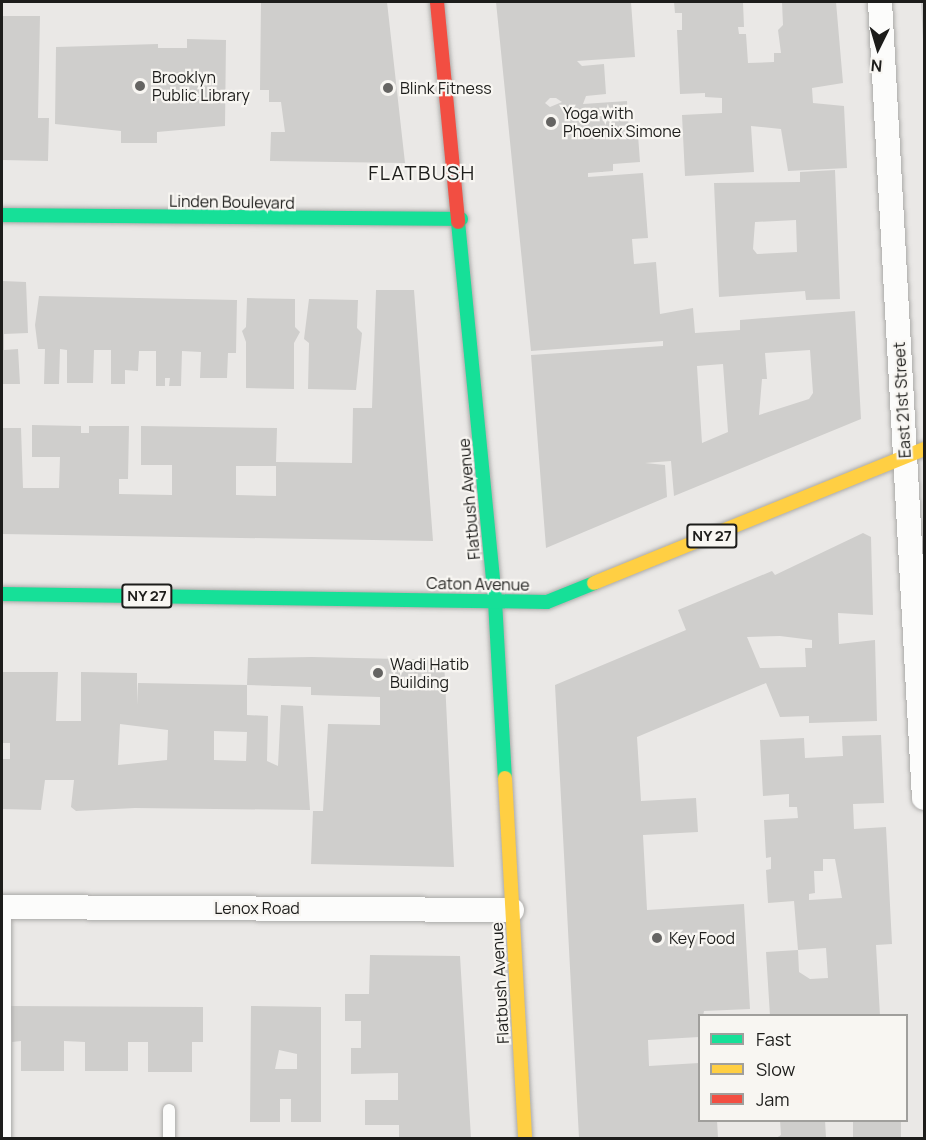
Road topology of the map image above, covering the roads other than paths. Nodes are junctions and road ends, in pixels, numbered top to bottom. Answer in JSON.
{"nodes":[{"id":1,"x":437,"y":2,"type":"edge"},
{"id":2,"x":880,"y":2,"type":"edge"},
{"id":3,"x":2,"y":215,"type":"edge"},
{"id":4,"x":461,"y":219,"type":"junction"},
{"id":5,"x":915,"y":453,"type":"edge"},
{"id":6,"x":2,"y":594,"type":"edge"},
{"id":7,"x":495,"y":601,"type":"junction"},
{"id":8,"x":924,"y":798,"type":"edge"},
{"id":9,"x":3,"y":907,"type":"edge"},
{"id":10,"x":512,"y":910,"type":"junction"},
{"id":11,"x":169,"y":1110,"type":"dead end"},
{"id":12,"x":5,"y":1138,"type":"edge"},
{"id":13,"x":169,"y":1138,"type":"edge"},
{"id":14,"x":525,"y":1138,"type":"edge"}],
"edges":[{"from":1,"to":4,"type":"main road","name":"Flatbush Avenue"},
{"from":2,"to":5,"type":"street","name":"East 21st Street"},
{"from":3,"to":4,"type":"main road","name":"Linden Boulevard"},
{"from":4,"to":7,"type":"main road","name":"Flatbush Avenue"},
{"from":5,"to":7,"type":"main road","name":"Caton Avenue","number":"NY 27"},
{"from":5,"to":8,"type":"street","name":"East 21st Street"},
{"from":6,"to":7,"type":"main road","name":"Caton Avenue","number":"NY 27"},
{"from":7,"to":10,"type":"main road","name":"Flatbush Avenue"},
{"from":9,"to":10,"type":"street","name":"Lenox Road"},
{"from":9,"to":12,"type":"lane"},
{"from":10,"to":14,"type":"main road","name":"Flatbush Avenue"},
{"from":11,"to":13,"type":"lane"}]}
